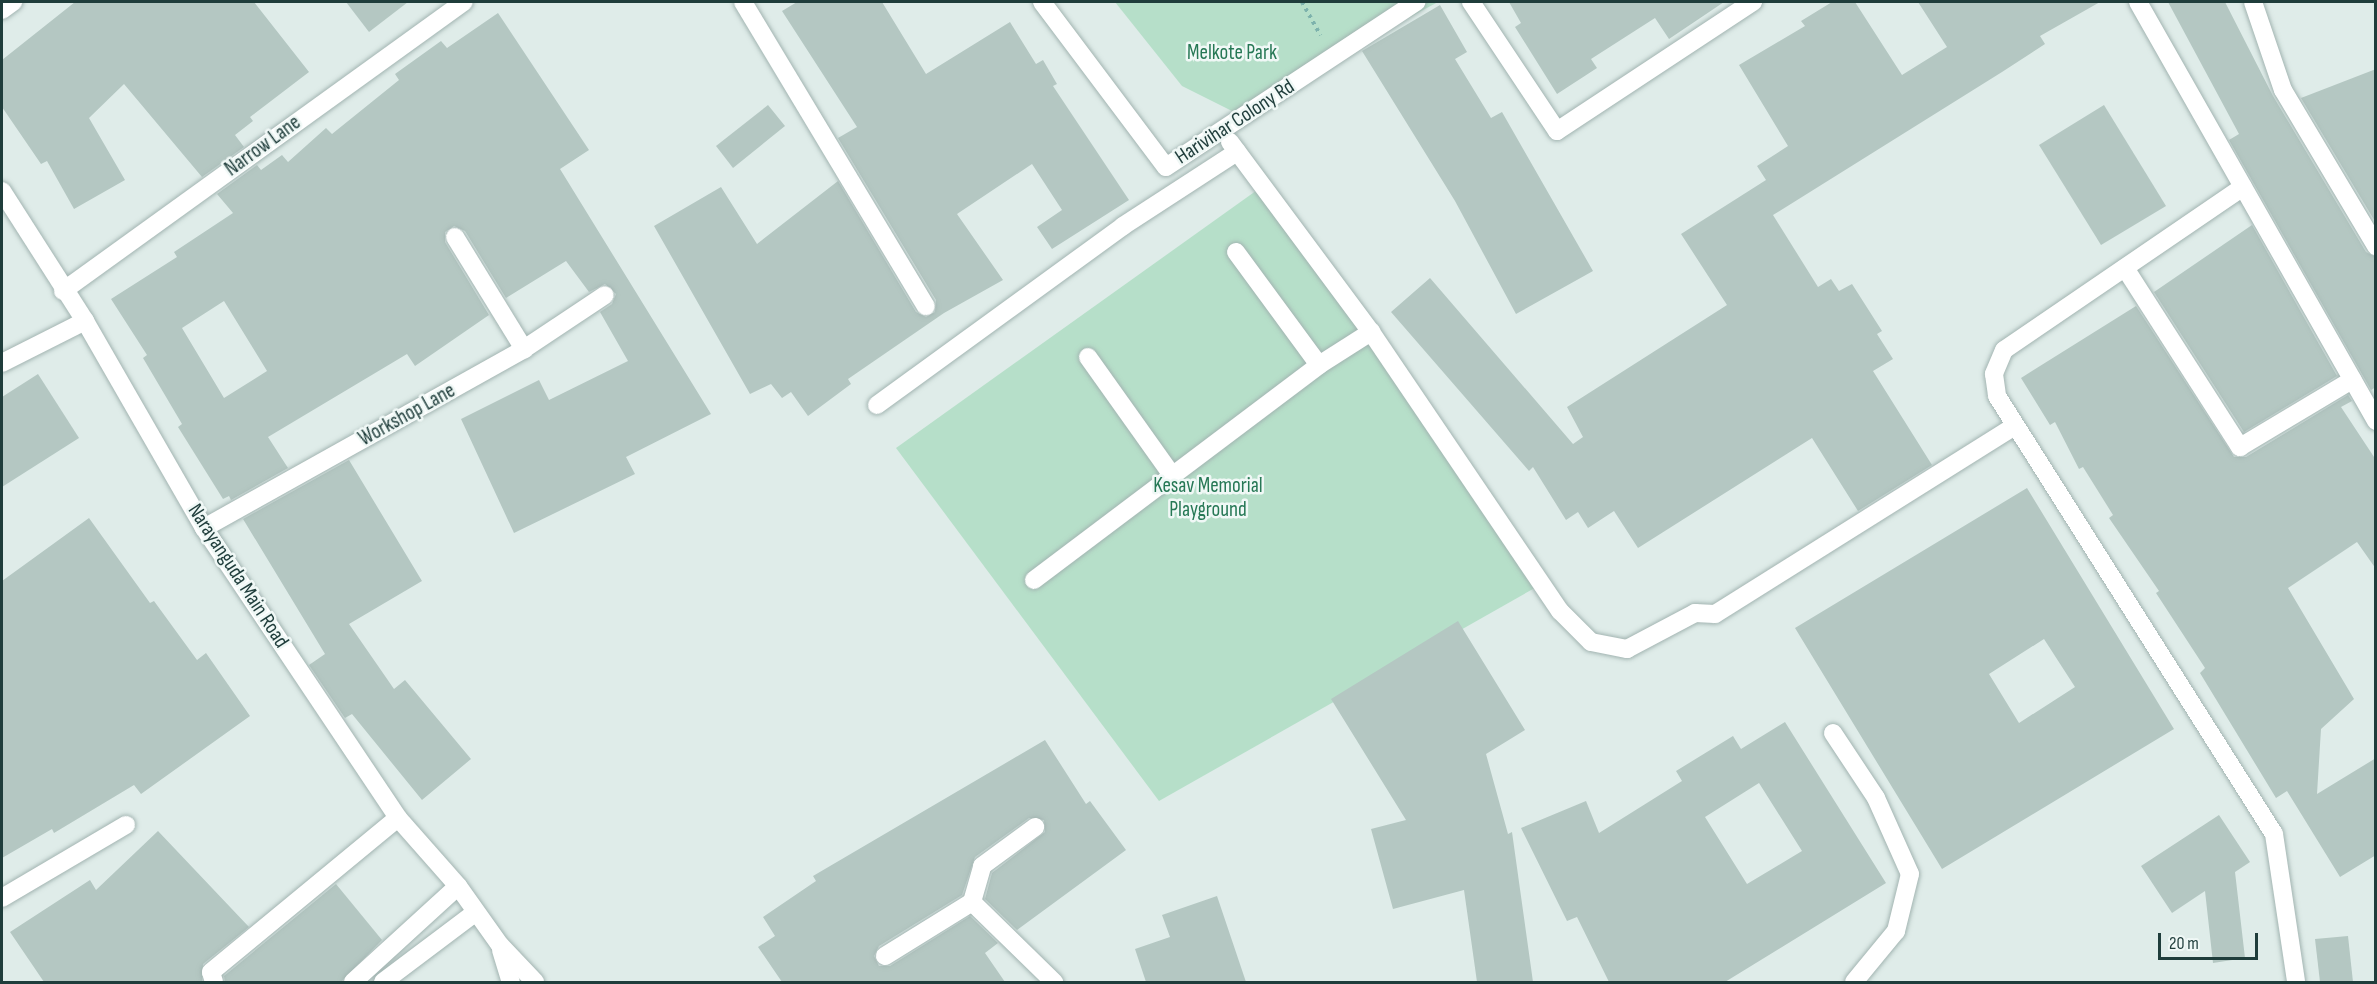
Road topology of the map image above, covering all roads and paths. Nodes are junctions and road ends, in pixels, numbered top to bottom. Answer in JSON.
{"nodes":[{"id":1,"x":13,"y":2,"type":"edge"},
{"id":2,"x":464,"y":2,"type":"edge"},
{"id":3,"x":743,"y":2,"type":"edge"},
{"id":4,"x":1042,"y":2,"type":"edge"},
{"id":5,"x":1302,"y":2,"type":"edge"},
{"id":6,"x":1416,"y":2,"type":"edge"},
{"id":7,"x":1471,"y":2,"type":"edge"},
{"id":8,"x":1753,"y":2,"type":"edge"},
{"id":9,"x":2138,"y":2,"type":"edge"},
{"id":10,"x":2253,"y":2,"type":"edge"},
{"id":11,"x":2,"y":10,"type":"edge"},
{"id":12,"x":1332,"y":60,"type":"junction"},
{"id":13,"x":1222,"y":131,"type":"junction"},
{"id":14,"x":1237,"y":152,"type":"junction"},
{"id":15,"x":2243,"y":187,"type":"junction"},
{"id":16,"x":2,"y":191,"type":"edge"},
{"id":17,"x":455,"y":237,"type":"dead end"},
{"id":18,"x":2376,"y":246,"type":"edge"},
{"id":19,"x":1236,"y":252,"type":"dead end"},
{"id":20,"x":2125,"y":268,"type":"junction"},
{"id":21,"x":63,"y":291,"type":"junction"},
{"id":22,"x":605,"y":295,"type":"dead end"},
{"id":23,"x":926,"y":306,"type":"dead end"},
{"id":24,"x":85,"y":321,"type":"junction"},
{"id":25,"x":1371,"y":332,"type":"junction"},
{"id":26,"x":524,"y":349,"type":"junction"},
{"id":27,"x":1088,"y":357,"type":"dead end"},
{"id":28,"x":2,"y":363,"type":"edge"},
{"id":29,"x":1319,"y":365,"type":"junction"},
{"id":30,"x":2352,"y":380,"type":"junction"},
{"id":31,"x":877,"y":405,"type":"dead end"},
{"id":32,"x":2376,"y":422,"type":"edge"},
{"id":33,"x":2015,"y":426,"type":"junction"},
{"id":34,"x":1172,"y":475,"type":"junction"},
{"id":35,"x":204,"y":528,"type":"junction"},
{"id":36,"x":1034,"y":580,"type":"dead end"},
{"id":37,"x":1833,"y":733,"type":"dead end"},
{"id":38,"x":398,"y":818,"type":"junction"},
{"id":39,"x":126,"y":825,"type":"dead end"},
{"id":40,"x":1035,"y":826,"type":"dead end"},
{"id":41,"x":458,"y":886,"type":"junction"},
{"id":42,"x":2,"y":898,"type":"edge"},
{"id":43,"x":972,"y":902,"type":"junction"},
{"id":44,"x":476,"y":912,"type":"junction"},
{"id":45,"x":500,"y":945,"type":"junction"},
{"id":46,"x":885,"y":956,"type":"dead end"},
{"id":47,"x":214,"y":982,"type":"edge"},
{"id":48,"x":353,"y":982,"type":"edge"},
{"id":49,"x":383,"y":982,"type":"edge"},
{"id":50,"x":511,"y":982,"type":"edge"},
{"id":51,"x":535,"y":982,"type":"edge"},
{"id":52,"x":1054,"y":982,"type":"edge"},
{"id":53,"x":1854,"y":982,"type":"edge"},
{"id":54,"x":2296,"y":982,"type":"edge"}],
"edges":[{"from":1,"to":11,"type":"street"},
{"from":2,"to":21,"type":"street","name":"Narrow Lane"},
{"from":3,"to":23,"type":"street"},
{"from":4,"to":13,"type":"street","name":"Harivihar Colony Rd"},
{"from":5,"to":12,"type":"path"},
{"from":6,"to":12,"type":"street","name":"Harivihar Colony Rd"},
{"from":7,"to":8,"type":"street"},
{"from":9,"to":15,"type":"street"},
{"from":10,"to":18,"type":"street"},
{"from":12,"to":13,"type":"street","name":"Harivihar Colony Rd"},
{"from":13,"to":14,"type":"street"},
{"from":14,"to":25,"type":"street"},
{"from":14,"to":31,"type":"street"},
{"from":15,"to":20,"type":"street"},
{"from":15,"to":30,"type":"street"},
{"from":16,"to":21,"type":"street","name":"Narayanguda Main Road"},
{"from":17,"to":26,"type":"street"},
{"from":19,"to":29,"type":"street"},
{"from":20,"to":30,"type":"street"},
{"from":20,"to":33,"type":"street"},
{"from":21,"to":24,"type":"street","name":"Narayanguda Main Road"},
{"from":22,"to":26,"type":"street","name":"Workshop Lane"},
{"from":24,"to":28,"type":"street"},
{"from":24,"to":35,"type":"street","name":"Narayanguda Main Road"},
{"from":25,"to":29,"type":"street"},
{"from":25,"to":33,"type":"street"},
{"from":26,"to":35,"type":"street","name":"Workshop Lane"},
{"from":27,"to":34,"type":"street"},
{"from":29,"to":34,"type":"street"},
{"from":30,"to":32,"type":"street"},
{"from":33,"to":54,"type":"street"},
{"from":34,"to":36,"type":"street"},
{"from":35,"to":38,"type":"street","name":"Narayanguda Main Road"},
{"from":37,"to":53,"type":"street"},
{"from":38,"to":41,"type":"street","name":"Narayanguda Main Road"},
{"from":38,"to":47,"type":"street"},
{"from":39,"to":42,"type":"street"},
{"from":40,"to":43,"type":"street"},
{"from":41,"to":44,"type":"street","name":"Narayanguda Main Road"},
{"from":41,"to":48,"type":"street"},
{"from":43,"to":46,"type":"street"},
{"from":43,"to":52,"type":"street"},
{"from":44,"to":45,"type":"street","name":"Narayanguda Main Road"},
{"from":44,"to":49,"type":"street"},
{"from":45,"to":50,"type":"street","name":"Narayanguda Main Road"},
{"from":45,"to":51,"type":"street","name":"Narayanguda Main Road"}]}
